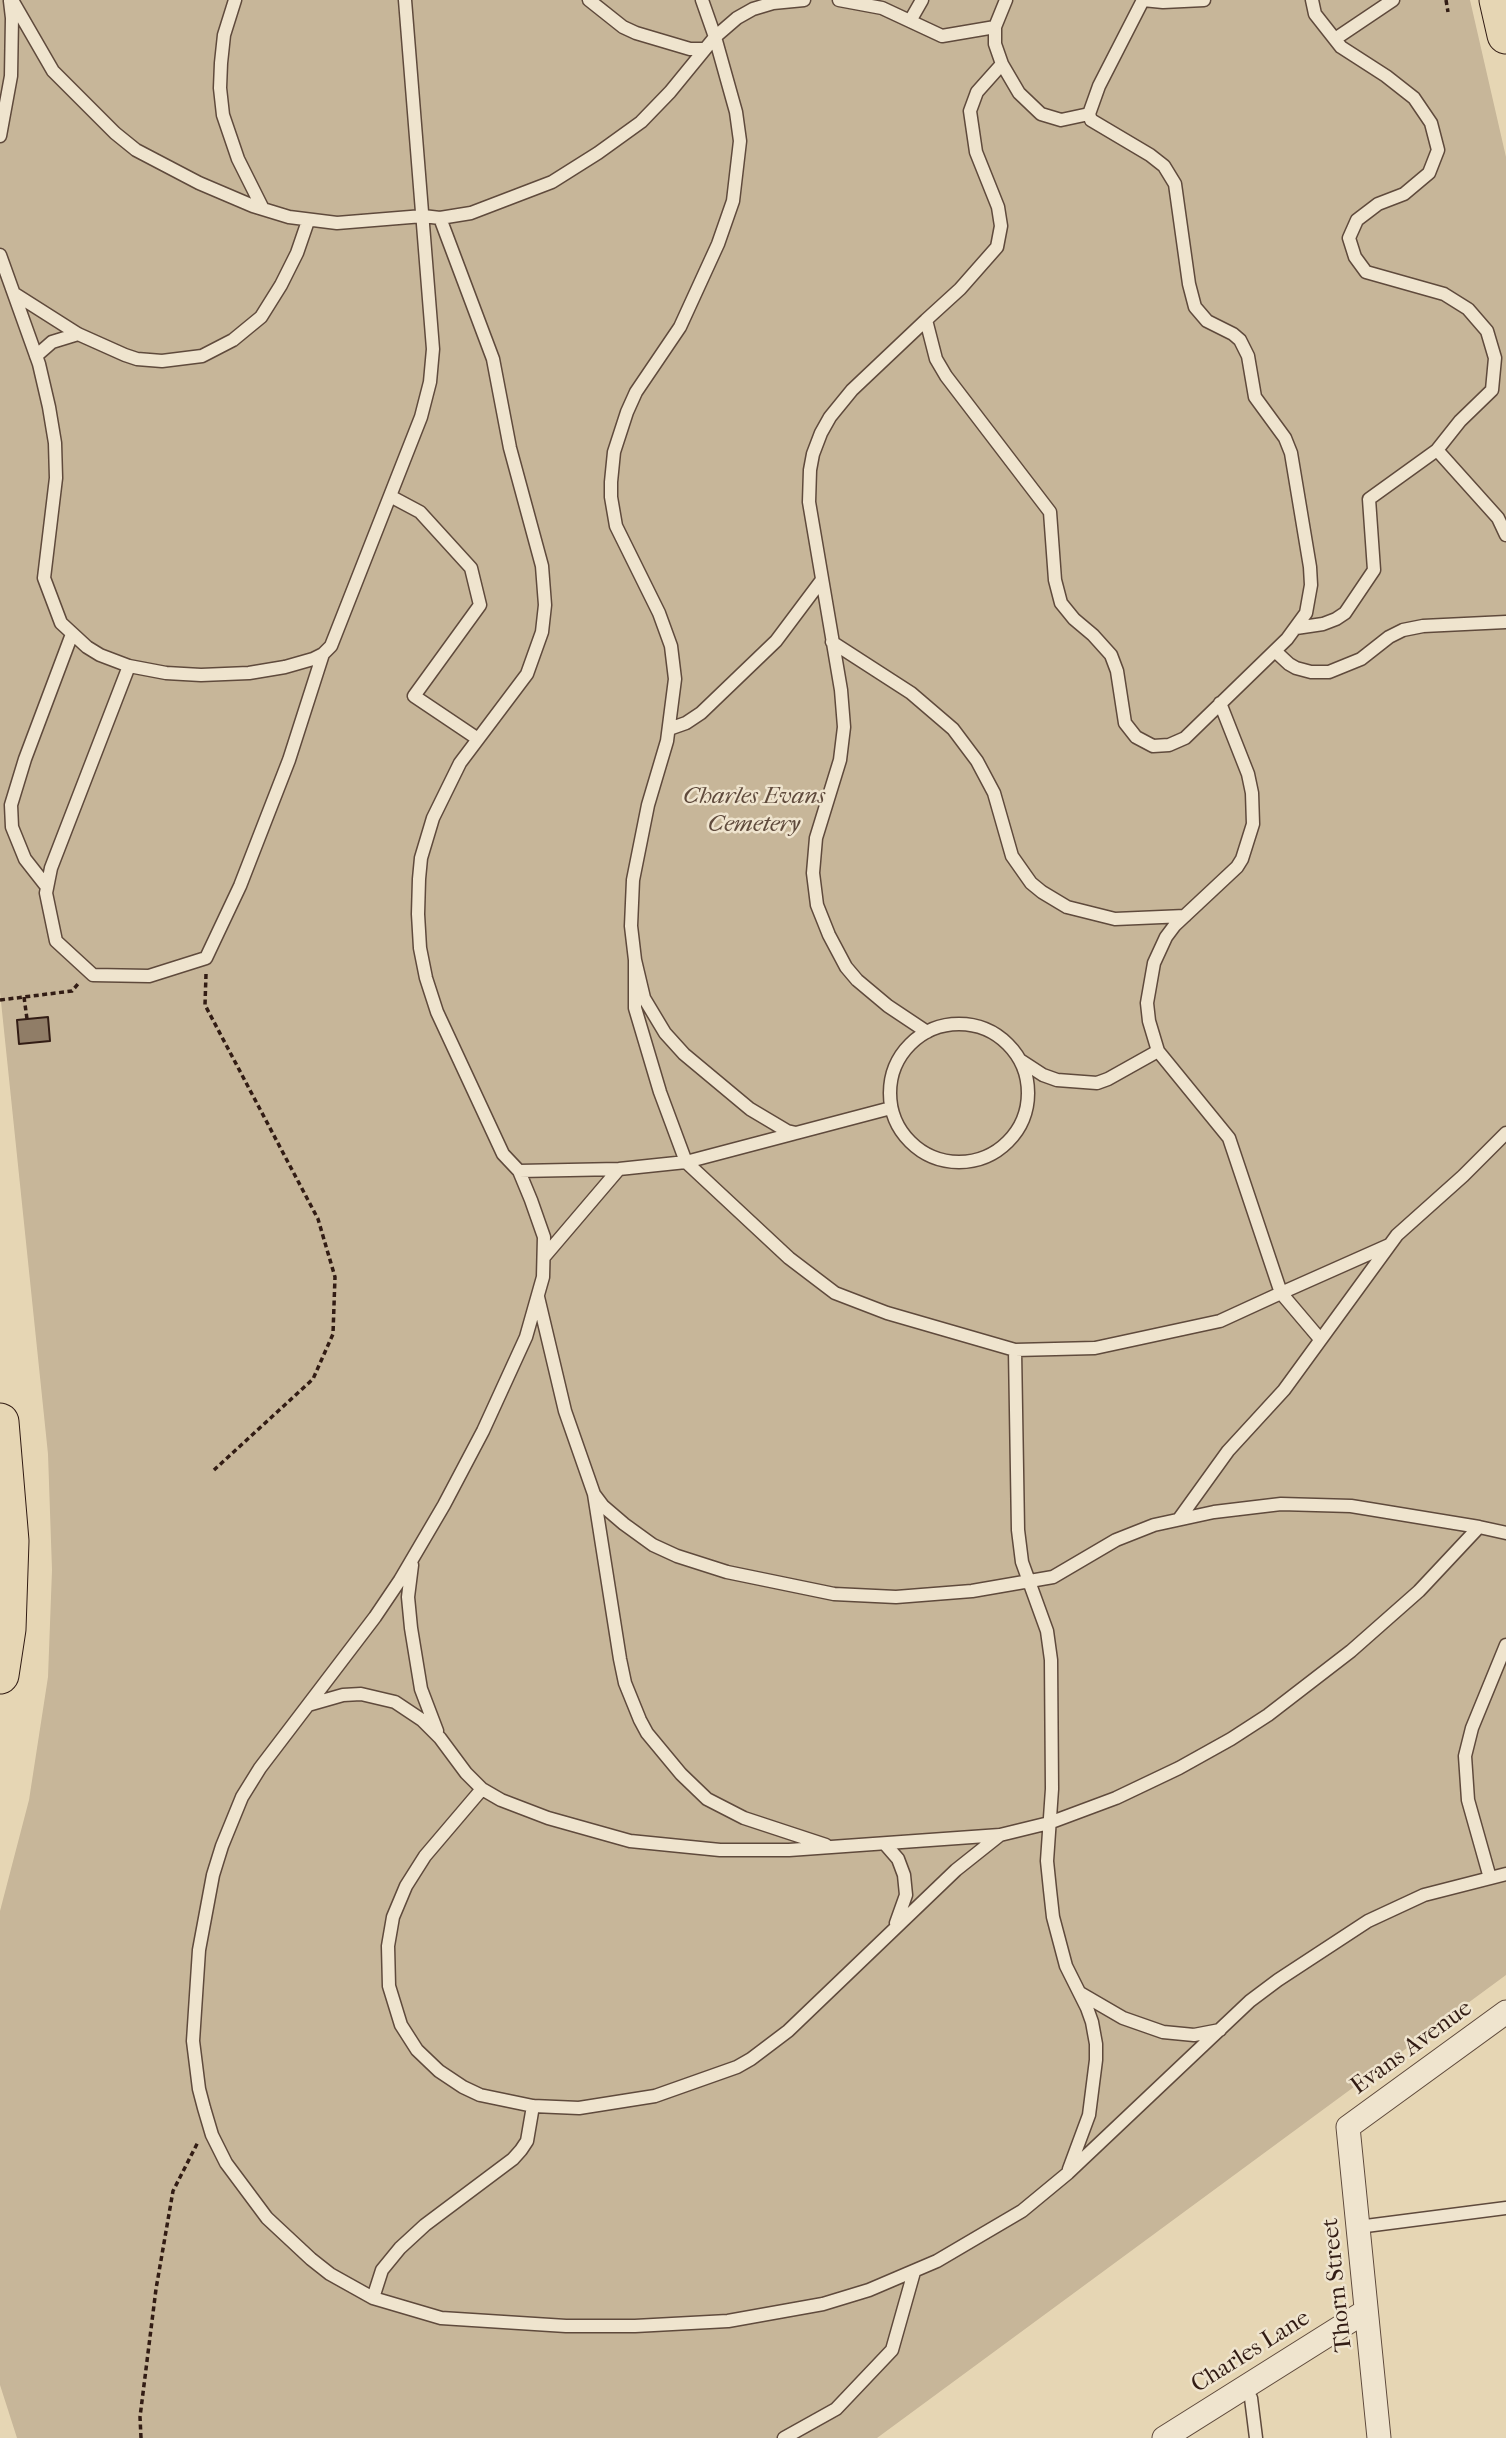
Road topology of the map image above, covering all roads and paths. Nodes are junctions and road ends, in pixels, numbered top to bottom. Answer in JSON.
{"nodes":[{"id":1,"x":11,"y":0,"type":"edge"},
{"id":2,"x":235,"y":0,"type":"edge"},
{"id":3,"x":405,"y":0,"type":"edge"},
{"id":4,"x":589,"y":0,"type":"edge"},
{"id":5,"x":702,"y":0,"type":"edge"},
{"id":6,"x":804,"y":0,"type":"edge"},
{"id":7,"x":839,"y":0,"type":"edge"},
{"id":8,"x":922,"y":0,"type":"edge"},
{"id":9,"x":1006,"y":0,"type":"edge"},
{"id":10,"x":1143,"y":0,"type":"edge"},
{"id":11,"x":1204,"y":0,"type":"edge"},
{"id":12,"x":1312,"y":0,"type":"edge"},
{"id":13,"x":1394,"y":0,"type":"edge"},
{"id":14,"x":1446,"y":0,"type":"edge"},
{"id":15,"x":1498,"y":0,"type":"edge"},
{"id":16,"x":1448,"y":12,"type":"dead end"},
{"id":17,"x":910,"y":21,"type":"junction"},
{"id":18,"x":995,"y":27,"type":"junction"},
{"id":19,"x":1506,"y":35,"type":"edge"},
{"id":20,"x":715,"y":37,"type":"junction"},
{"id":21,"x":1335,"y":39,"type":"junction"},
{"id":22,"x":705,"y":49,"type":"junction"},
{"id":23,"x":1002,"y":64,"type":"junction"},
{"id":24,"x":1089,"y":114,"type":"junction"},
{"id":25,"x":0,"y":136,"type":"edge"},
{"id":26,"x":263,"y":209,"type":"junction"},
{"id":27,"x":423,"y":216,"type":"junction"},
{"id":28,"x":440,"y":218,"type":"junction"},
{"id":29,"x":308,"y":220,"type":"junction"},
{"id":30,"x":0,"y":255,"type":"edge"},
{"id":31,"x":15,"y":295,"type":"junction"},
{"id":32,"x":926,"y":320,"type":"junction"},
{"id":33,"x":78,"y":334,"type":"junction"},
{"id":34,"x":36,"y":356,"type":"junction"},
{"id":35,"x":1437,"y":450,"type":"junction"},
{"id":36,"x":390,"y":496,"type":"junction"},
{"id":37,"x":1506,"y":535,"type":"edge"},
{"id":38,"x":821,"y":581,"type":"junction"},
{"id":39,"x":1506,"y":622,"type":"edge"},
{"id":40,"x":1296,"y":628,"type":"junction"},
{"id":41,"x":72,"y":634,"type":"junction"},
{"id":42,"x":832,"y":642,"type":"junction"},
{"id":43,"x":1275,"y":651,"type":"junction"},
{"id":44,"x":323,"y":654,"type":"junction"},
{"id":45,"x":129,"y":666,"type":"junction"},
{"id":46,"x":1220,"y":704,"type":"junction"},
{"id":47,"x":669,"y":729,"type":"junction"},
{"id":48,"x":478,"y":739,"type":"junction"},
{"id":49,"x":47,"y":887,"type":"junction"},
{"id":50,"x":1185,"y":916,"type":"junction"},
{"id":51,"x":206,"y":958,"type":"junction"},
{"id":52,"x":635,"y":960,"type":"junction"},
{"id":53,"x":88,"y":971,"type":"junction"},
{"id":54,"x":24,"y":998,"type":"junction"},
{"id":55,"x":0,"y":1000,"type":"edge"},
{"id":56,"x":27,"y":1019,"type":"dead end"},
{"id":57,"x":927,"y":1032,"type":"junction"},
{"id":58,"x":1158,"y":1051,"type":"junction"},
{"id":59,"x":1020,"y":1060,"type":"junction"},
{"id":60,"x":891,"y":1108,"type":"junction"},
{"id":61,"x":796,"y":1133,"type":"junction"},
{"id":62,"x":1506,"y":1133,"type":"edge"},
{"id":63,"x":685,"y":1162,"type":"junction"},
{"id":64,"x":619,"y":1169,"type":"junction"},
{"id":65,"x":519,"y":1171,"type":"junction"},
{"id":66,"x":1390,"y":1245,"type":"junction"},
{"id":67,"x":544,"y":1257,"type":"junction"},
{"id":68,"x":1281,"y":1293,"type":"junction"},
{"id":69,"x":538,"y":1297,"type":"junction"},
{"id":70,"x":1321,"y":1339,"type":"junction"},
{"id":71,"x":1015,"y":1350,"type":"junction"},
{"id":72,"x":0,"y":1422,"type":"edge"},
{"id":73,"x":214,"y":1469,"type":"dead end"},
{"id":74,"x":3,"y":1477,"type":"edge"},
{"id":75,"x":594,"y":1494,"type":"junction"},
{"id":76,"x":1179,"y":1519,"type":"junction"},
{"id":77,"x":1479,"y":1527,"type":"junction"},
{"id":78,"x":1506,"y":1533,"type":"edge"},
{"id":79,"x":414,"y":1556,"type":"junction"},
{"id":80,"x":1029,"y":1582,"type":"junction"},
{"id":81,"x":1506,"y":1645,"type":"edge"},
{"id":82,"x":0,"y":1675,"type":"edge"},
{"id":83,"x":308,"y":1705,"type":"junction"},
{"id":84,"x":440,"y":1738,"type":"junction"},
{"id":85,"x":482,"y":1789,"type":"junction"},
{"id":86,"x":1049,"y":1823,"type":"junction"},
{"id":87,"x":1000,"y":1835,"type":"junction"},
{"id":88,"x":885,"y":1844,"type":"junction"},
{"id":89,"x":833,"y":1847,"type":"junction"},
{"id":90,"x":1506,"y":1874,"type":"edge"},
{"id":91,"x":1490,"y":1878,"type":"junction"},
{"id":92,"x":893,"y":1930,"type":"junction"},
{"id":93,"x":1077,"y":1991,"type":"junction"},
{"id":94,"x":1506,"y":2012,"type":"edge"},
{"id":95,"x":1220,"y":2030,"type":"junction"},
{"id":96,"x":533,"y":2106,"type":"junction"},
{"id":97,"x":208,"y":2121,"type":"junction"},
{"id":98,"x":1348,"y":2127,"type":"joint"},
{"id":99,"x":1068,"y":2173,"type":"junction"},
{"id":100,"x":1506,"y":2208,"type":"edge"},
{"id":101,"x":1358,"y":2227,"type":"junction"},
{"id":102,"x":914,"y":2272,"type":"junction"},
{"id":103,"x":373,"y":2298,"type":"junction"},
{"id":104,"x":1367,"y":2311,"type":"junction"},
{"id":105,"x":1251,"y":2398,"type":"dead end"},
{"id":106,"x":141,"y":2438,"type":"edge"},
{"id":107,"x":785,"y":2438,"type":"edge"},
{"id":108,"x":1164,"y":2438,"type":"edge"},
{"id":109,"x":1256,"y":2438,"type":"edge"},
{"id":110,"x":1379,"y":2438,"type":"edge"}],
"edges":[{"from":1,"to":25,"type":"lane"},
{"from":1,"to":26,"type":"lane"},
{"from":2,"to":26,"type":"lane"},
{"from":3,"to":27,"type":"lane"},
{"from":4,"to":22,"type":"lane"},
{"from":5,"to":20,"type":"lane"},
{"from":6,"to":20,"type":"lane"},
{"from":7,"to":17,"type":"lane"},
{"from":8,"to":17,"type":"lane"},
{"from":9,"to":18,"type":"lane"},
{"from":10,"to":11,"type":"lane"},
{"from":10,"to":24,"type":"lane"},
{"from":12,"to":21,"type":"lane"},
{"from":13,"to":21,"type":"lane"},
{"from":14,"to":16,"type":"path"},
{"from":15,"to":19,"type":"main road"},
{"from":17,"to":18,"type":"lane"},
{"from":18,"to":23,"type":"lane"},
{"from":20,"to":22,"type":"lane"},
{"from":20,"to":47,"type":"lane"},
{"from":21,"to":35,"type":"lane"},
{"from":22,"to":28,"type":"lane"},
{"from":23,"to":24,"type":"lane"},
{"from":23,"to":32,"type":"lane"},
{"from":24,"to":40,"type":"lane"},
{"from":26,"to":29,"type":"lane"},
{"from":27,"to":28,"type":"lane"},
{"from":27,"to":29,"type":"lane"},
{"from":27,"to":36,"type":"lane"},
{"from":28,"to":48,"type":"lane"},
{"from":29,"to":33,"type":"lane"},
{"from":30,"to":31,"type":"lane"},
{"from":31,"to":33,"type":"lane"},
{"from":31,"to":34,"type":"lane"},
{"from":32,"to":38,"type":"lane"},
{"from":32,"to":46,"type":"lane"},
{"from":33,"to":34,"type":"lane"},
{"from":34,"to":41,"type":"lane"},
{"from":35,"to":37,"type":"lane"},
{"from":35,"to":40,"type":"lane"},
{"from":36,"to":44,"type":"lane"},
{"from":36,"to":48,"type":"lane"},
{"from":38,"to":42,"type":"lane"},
{"from":38,"to":47,"type":"lane"},
{"from":39,"to":43,"type":"lane"},
{"from":40,"to":43,"type":"lane"},
{"from":41,"to":45,"type":"lane"},
{"from":41,"to":49,"type":"lane"},
{"from":42,"to":50,"type":"lane"},
{"from":42,"to":57,"type":"lane"},
{"from":43,"to":46,"type":"lane"},
{"from":44,"to":45,"type":"lane"},
{"from":44,"to":51,"type":"lane"},
{"from":45,"to":49,"type":"lane"},
{"from":46,"to":50,"type":"lane"},
{"from":47,"to":52,"type":"lane"},
{"from":48,"to":65,"type":"lane"},
{"from":49,"to":53,"type":"lane"},
{"from":50,"to":58,"type":"lane"},
{"from":51,"to":53,"type":"lane"},
{"from":51,"to":73,"type":"path"},
{"from":52,"to":61,"type":"lane"},
{"from":52,"to":63,"type":"lane"},
{"from":53,"to":54,"type":"path"},
{"from":54,"to":55,"type":"path"},
{"from":54,"to":56,"type":"path"},
{"from":57,"to":59,"type":"lane"},
{"from":57,"to":60,"type":"lane"},
{"from":58,"to":59,"type":"lane"},
{"from":58,"to":68,"type":"lane"},
{"from":59,"to":60,"type":"lane"},
{"from":60,"to":61,"type":"lane"},
{"from":61,"to":63,"type":"lane"},
{"from":62,"to":66,"type":"lane"},
{"from":63,"to":64,"type":"lane"},
{"from":63,"to":71,"type":"lane"},
{"from":64,"to":65,"type":"lane"},
{"from":64,"to":67,"type":"lane"},
{"from":65,"to":67,"type":"lane"},
{"from":66,"to":68,"type":"lane"},
{"from":66,"to":70,"type":"lane"},
{"from":67,"to":69,"type":"lane"},
{"from":68,"to":70,"type":"lane"},
{"from":68,"to":71,"type":"lane"},
{"from":69,"to":75,"type":"lane"},
{"from":69,"to":79,"type":"lane"},
{"from":70,"to":76,"type":"lane"},
{"from":71,"to":80,"type":"lane"},
{"from":72,"to":74,"type":"main road"},
{"from":74,"to":82,"type":"main road"},
{"from":75,"to":80,"type":"lane"},
{"from":75,"to":89,"type":"lane"},
{"from":76,"to":77,"type":"lane"},
{"from":76,"to":80,"type":"lane"},
{"from":77,"to":78,"type":"lane"},
{"from":77,"to":86,"type":"lane"},
{"from":79,"to":83,"type":"lane"},
{"from":79,"to":84,"type":"lane"},
{"from":80,"to":86,"type":"lane"},
{"from":81,"to":91,"type":"lane"},
{"from":83,"to":84,"type":"lane"},
{"from":83,"to":97,"type":"lane"},
{"from":84,"to":85,"type":"lane"},
{"from":85,"to":89,"type":"lane"},
{"from":85,"to":96,"type":"lane"},
{"from":86,"to":87,"type":"lane"},
{"from":86,"to":93,"type":"lane"},
{"from":87,"to":88,"type":"lane"},
{"from":87,"to":92,"type":"lane"},
{"from":88,"to":89,"type":"lane"},
{"from":88,"to":92,"type":"lane"},
{"from":90,"to":91,"type":"lane"},
{"from":91,"to":95,"type":"lane"},
{"from":92,"to":96,"type":"lane"},
{"from":93,"to":95,"type":"lane"},
{"from":93,"to":99,"type":"lane"},
{"from":94,"to":98,"type":"street","name":"Evans Avenue"},
{"from":95,"to":99,"type":"lane"},
{"from":96,"to":103,"type":"lane"},
{"from":97,"to":103,"type":"lane"},
{"from":97,"to":106,"type":"path"},
{"from":98,"to":101,"type":"street","name":"Thorn Street"},
{"from":99,"to":102,"type":"lane"},
{"from":100,"to":101,"type":"lane"},
{"from":101,"to":104,"type":"street","name":"Thorn Street"},
{"from":102,"to":103,"type":"lane"},
{"from":102,"to":107,"type":"lane"},
{"from":104,"to":108,"type":"street","name":"Charles Lane"},
{"from":104,"to":110,"type":"street","name":"Thorn Street"},
{"from":105,"to":109,"type":"lane"}]}
